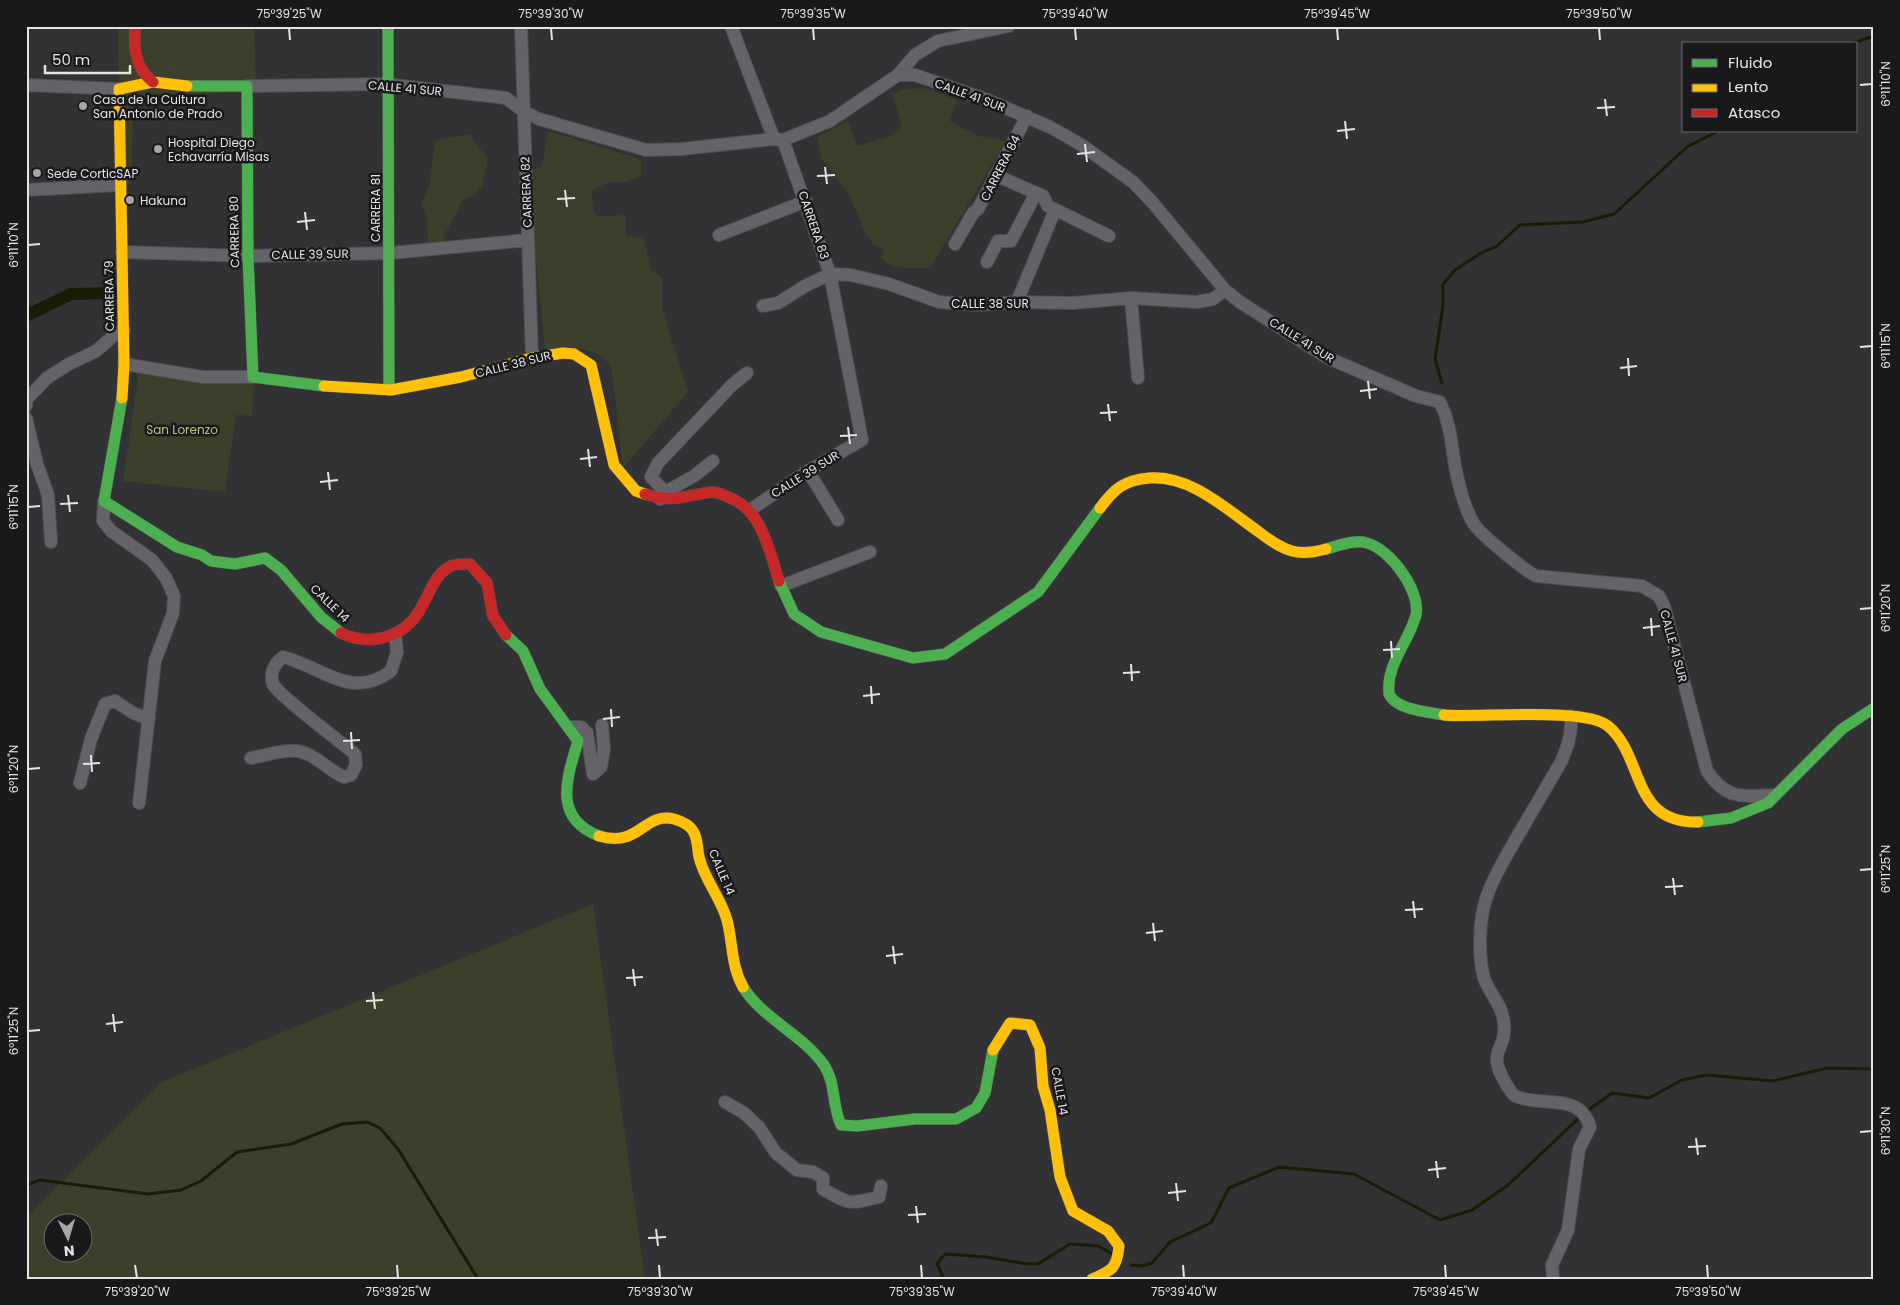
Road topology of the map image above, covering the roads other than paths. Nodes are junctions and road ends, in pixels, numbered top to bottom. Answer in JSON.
{"nodes":[{"id":1,"x":134,"y":26,"type":"edge"},
{"id":2,"x":388,"y":26,"type":"edge"},
{"id":3,"x":521,"y":26,"type":"edge"},
{"id":4,"x":731,"y":26,"type":"edge"},
{"id":5,"x":1009,"y":26,"type":"edge"},
{"id":6,"x":136,"y":63,"type":"junction"},
{"id":7,"x":898,"y":75,"type":"junction"},
{"id":8,"x":154,"y":82,"type":"junction"},
{"id":9,"x":389,"y":84,"type":"junction"},
{"id":10,"x":26,"y":85,"type":"edge"},
{"id":11,"x":247,"y":86,"type":"junction"},
{"id":12,"x":123,"y":88,"type":"junction"},
{"id":13,"x":523,"y":110,"type":"junction"},
{"id":14,"x":1027,"y":116,"type":"junction"},
{"id":15,"x":778,"y":140,"type":"junction"},
{"id":16,"x":995,"y":175,"type":"junction"},
{"id":17,"x":119,"y":185,"type":"junction"},
{"id":18,"x":26,"y":190,"type":"edge"},
{"id":19,"x":1036,"y":192,"type":"junction"},
{"id":20,"x":806,"y":200,"type":"junction"},
{"id":21,"x":1055,"y":210,"type":"junction"},
{"id":22,"x":718,"y":234,"type":"dead end"},
{"id":23,"x":1109,"y":236,"type":"dead end"},
{"id":24,"x":528,"y":240,"type":"junction"},
{"id":25,"x":955,"y":244,"type":"dead end"},
{"id":26,"x":122,"y":252,"type":"junction"},
{"id":27,"x":389,"y":252,"type":"junction"},
{"id":28,"x":248,"y":256,"type":"junction"},
{"id":29,"x":986,"y":262,"type":"dead end"},
{"id":30,"x":830,"y":274,"type":"junction"},
{"id":31,"x":1225,"y":290,"type":"junction"},
{"id":32,"x":1131,"y":298,"type":"junction"},
{"id":33,"x":1017,"y":302,"type":"junction"},
{"id":34,"x":763,"y":306,"type":"dead end"},
{"id":35,"x":124,"y":330,"type":"junction"},
{"id":36,"x":532,"y":358,"type":"junction"},
{"id":37,"x":124,"y":364,"type":"junction"},
{"id":38,"x":748,"y":373,"type":"dead end"},
{"id":39,"x":253,"y":377,"type":"junction"},
{"id":40,"x":1138,"y":378,"type":"dead end"},
{"id":41,"x":389,"y":390,"type":"junction"},
{"id":42,"x":26,"y":406,"type":"edge"},
{"id":43,"x":26,"y":418,"type":"edge"},
{"id":44,"x":862,"y":440,"type":"joint"},
{"id":45,"x":714,"y":461,"type":"dead end"},
{"id":46,"x":808,"y":471,"type":"junction"},
{"id":47,"x":660,"y":497,"type":"junction"},
{"id":48,"x":104,"y":501,"type":"junction"},
{"id":49,"x":750,"y":510,"type":"junction"},
{"id":50,"x":838,"y":520,"type":"dead end"},
{"id":51,"x":51,"y":542,"type":"dead end"},
{"id":52,"x":870,"y":552,"type":"dead end"},
{"id":53,"x":781,"y":586,"type":"junction"},
{"id":54,"x":396,"y":634,"type":"junction"},
{"id":55,"x":1874,"y":708,"type":"edge"},
{"id":56,"x":1571,"y":716,"type":"junction"},
{"id":57,"x":149,"y":719,"type":"junction"},
{"id":58,"x":602,"y":725,"type":"dead end"},
{"id":59,"x":570,"y":727,"type":"junction"},
{"id":60,"x":251,"y":758,"type":"dead end"},
{"id":61,"x":80,"y":782,"type":"dead end"},
{"id":62,"x":1775,"y":795,"type":"junction"},
{"id":63,"x":139,"y":803,"type":"dead end"},
{"id":64,"x":725,"y":1102,"type":"dead end"},
{"id":65,"x":881,"y":1186,"type":"dead end"},
{"id":66,"x":1092,"y":1279,"type":"edge"},
{"id":67,"x":1553,"y":1279,"type":"edge"}],
"edges":[{"from":1,"to":6,"type":"street","name":"CARRERA 79"},
{"from":2,"to":9,"type":"street","name":"CARRERA 81"},
{"from":3,"to":13,"type":"street","name":"CARRERA 82"},
{"from":4,"to":15,"type":"street","name":"CARRERA 83"},
{"from":5,"to":7,"type":"street"},
{"from":6,"to":8,"type":"street"},
{"from":6,"to":12,"type":"street","name":"CARRERA 79"},
{"from":7,"to":14,"type":"street","name":"CALLE 41 SUR"},
{"from":7,"to":15,"type":"street","name":"CALLE 41 SUR"},
{"from":8,"to":11,"type":"street","name":"CALLE 41 SUR"},
{"from":8,"to":12,"type":"street","name":"CALLE 41 SUR"},
{"from":9,"to":11,"type":"street","name":"CALLE 41 SUR"},
{"from":9,"to":13,"type":"street","name":"CALLE 41 SUR"},
{"from":9,"to":27,"type":"street","name":"CARRERA 81"},
{"from":10,"to":12,"type":"street","name":"CALLE 41 SUR"},
{"from":11,"to":28,"type":"street","name":"CARRERA 80"},
{"from":12,"to":17,"type":"street","name":"CARRERA 79"},
{"from":13,"to":15,"type":"street","name":"CALLE 41 SUR"},
{"from":13,"to":24,"type":"street","name":"CARRERA 82"},
{"from":14,"to":16,"type":"street","name":"CARRERA 84"},
{"from":14,"to":31,"type":"street","name":"CALLE 41 SUR"},
{"from":15,"to":20,"type":"street","name":"CARRERA 83"},
{"from":16,"to":19,"type":"street"},
{"from":16,"to":25,"type":"street","name":"CARRERA 84"},
{"from":17,"to":18,"type":"street"},
{"from":17,"to":26,"type":"street","name":"CARRERA 79"},
{"from":19,"to":21,"type":"street"},
{"from":19,"to":29,"type":"street"},
{"from":20,"to":22,"type":"street"},
{"from":20,"to":30,"type":"street","name":"CARRERA 83"},
{"from":21,"to":23,"type":"street"},
{"from":21,"to":33,"type":"street"},
{"from":24,"to":27,"type":"street","name":"CALLE 39 SUR"},
{"from":24,"to":36,"type":"street","name":"CARRERA 82"},
{"from":26,"to":28,"type":"street","name":"CALLE 39 SUR"},
{"from":26,"to":35,"type":"street","name":"CARRERA 79"},
{"from":27,"to":28,"type":"street","name":"CALLE 39 SUR"},
{"from":27,"to":41,"type":"street","name":"CARRERA 81"},
{"from":28,"to":39,"type":"street","name":"CARRERA 80"},
{"from":30,"to":33,"type":"street","name":"CALLE 38 SUR"},
{"from":30,"to":34,"type":"street"},
{"from":30,"to":44,"type":"street","name":"CARRERA 83"},
{"from":31,"to":32,"type":"street","name":"CALLE 38 SUR"},
{"from":31,"to":62,"type":"street","name":"CALLE 41 SUR"},
{"from":32,"to":33,"type":"street","name":"CALLE 38 SUR"},
{"from":32,"to":40,"type":"street"},
{"from":35,"to":37,"type":"street","name":"CARRERA 79"},
{"from":35,"to":42,"type":"street"},
{"from":36,"to":41,"type":"street","name":"CALLE 38 SUR"},
{"from":36,"to":47,"type":"street","name":"CALLE 38 SUR"},
{"from":37,"to":39,"type":"street","name":"CALLE 38 SUR"},
{"from":37,"to":48,"type":"street","name":"CARRERA 79"},
{"from":38,"to":47,"type":"street"},
{"from":39,"to":41,"type":"street","name":"CALLE 38 SUR"},
{"from":43,"to":51,"type":"street"},
{"from":44,"to":46,"type":"street","name":"CALLE 39 SUR"},
{"from":45,"to":47,"type":"street"},
{"from":46,"to":49,"type":"street","name":"CALLE 39 SUR"},
{"from":46,"to":50,"type":"street"},
{"from":47,"to":49,"type":"street","name":"CALLE 38 SUR"},
{"from":48,"to":54,"type":"street","name":"CALLE 14"},
{"from":48,"to":57,"type":"street"},
{"from":49,"to":53,"type":"street","name":"CALLE 38 SUR"},
{"from":52,"to":53,"type":"street"},
{"from":53,"to":56,"type":"street","name":"CALLE 38 SUR"},
{"from":54,"to":59,"type":"street","name":"CALLE 14"},
{"from":54,"to":60,"type":"street"},
{"from":55,"to":62,"type":"street"},
{"from":56,"to":62,"type":"street"},
{"from":56,"to":67,"type":"street"},
{"from":57,"to":61,"type":"street"},
{"from":57,"to":63,"type":"street"},
{"from":58,"to":59,"type":"street"},
{"from":59,"to":66,"type":"street","name":"CALLE 14"},
{"from":64,"to":65,"type":"street"}]}
